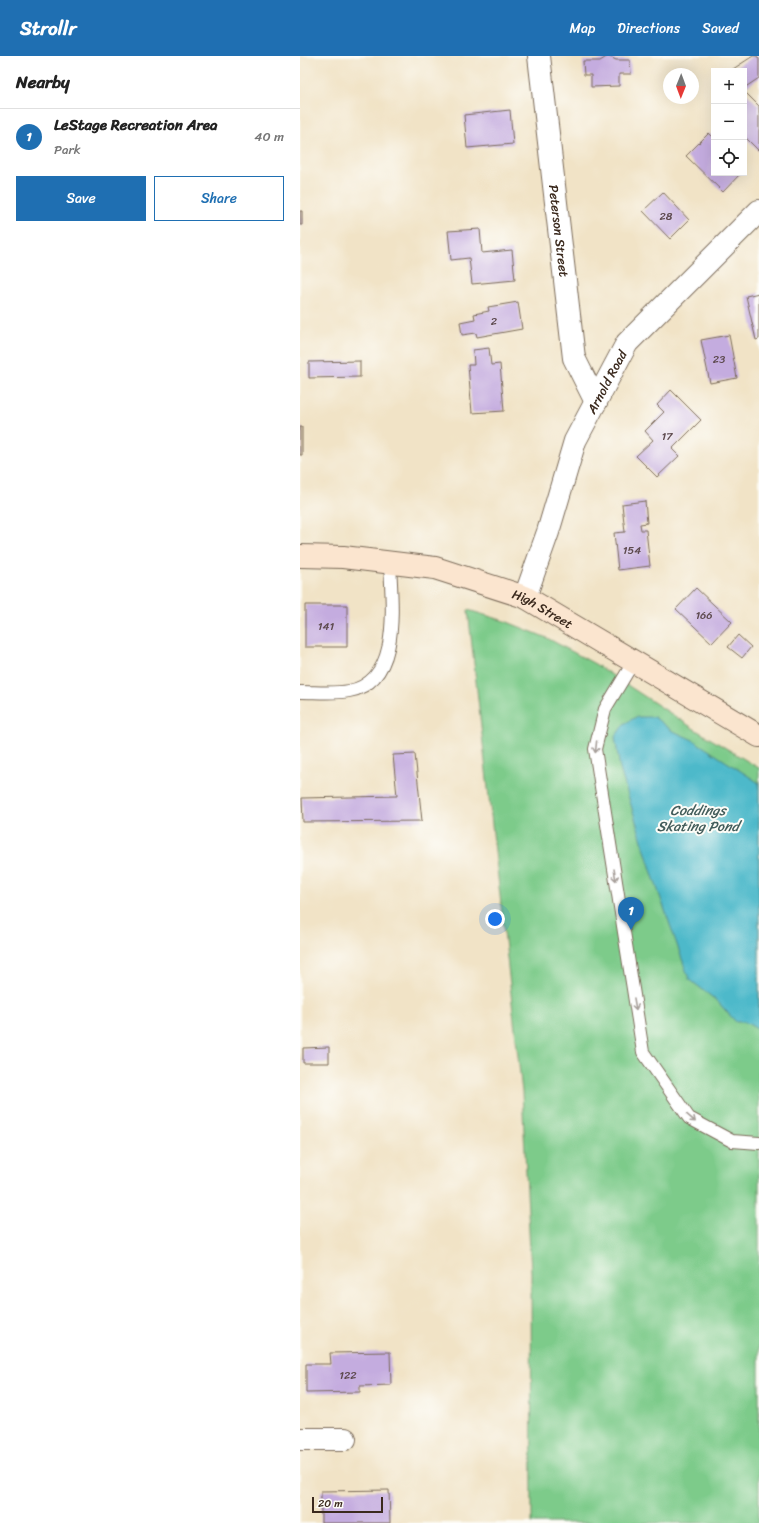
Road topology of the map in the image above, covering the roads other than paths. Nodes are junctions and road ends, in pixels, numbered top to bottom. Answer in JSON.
{"nodes":[{"id":1,"x":539,"y":56,"type":"edge"},
{"id":2,"x":759,"y":211,"type":"edge"},
{"id":3,"x":596,"y":402,"type":"junction"},
{"id":4,"x":300,"y":556,"type":"edge"},
{"id":5,"x":390,"y":562,"type":"junction"},
{"id":6,"x":525,"y":596,"type":"junction"},
{"id":7,"x":634,"y":662,"type":"junction"},
{"id":8,"x":300,"y":692,"type":"edge"},
{"id":9,"x":759,"y":736,"type":"edge"},
{"id":10,"x":759,"y":1143,"type":"edge"},
{"id":11,"x":300,"y":1439,"type":"edge"},
{"id":12,"x":345,"y":1440,"type":"dead end"}],
"edges":[{"from":1,"to":3,"type":"street","name":"Peterson Street"},
{"from":2,"to":3,"type":"street","name":"Arnold Road"},
{"from":3,"to":6,"type":"street","name":"Arnold Road"},
{"from":4,"to":5,"type":"street","name":"High Street"},
{"from":5,"to":6,"type":"street","name":"High Street"},
{"from":5,"to":8,"type":"lane"},
{"from":6,"to":7,"type":"street","name":"High Street"},
{"from":7,"to":9,"type":"street","name":"High Street"},
{"from":7,"to":10,"type":"lane","one_way":true},
{"from":11,"to":12,"type":"street"}]}
